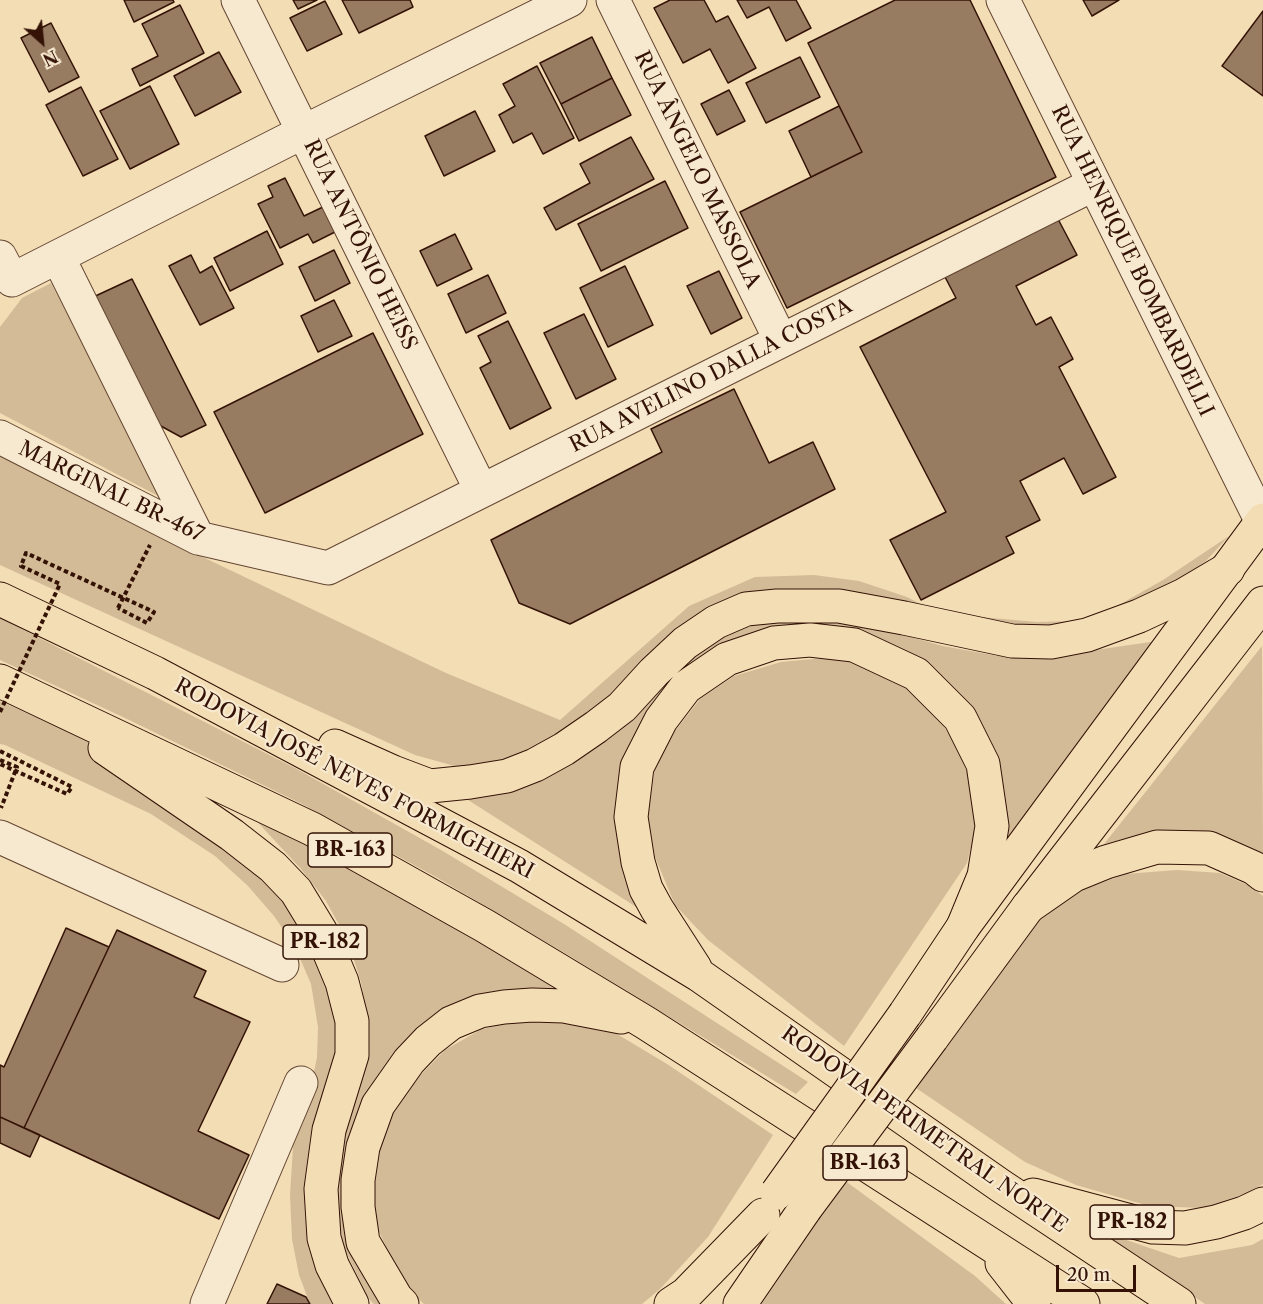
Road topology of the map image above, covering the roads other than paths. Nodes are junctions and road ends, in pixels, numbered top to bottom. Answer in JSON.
{"nodes":[{"id":1,"x":238,"y":0,"type":"edge"},
{"id":2,"x":570,"y":0,"type":"edge"},
{"id":3,"x":613,"y":0,"type":"edge"},
{"id":4,"x":1003,"y":0,"type":"edge"},
{"id":5,"x":303,"y":132,"type":"junction"},
{"id":6,"x":1094,"y":184,"type":"junction"},
{"id":7,"x":58,"y":257,"type":"junction"},
{"id":8,"x":6,"y":269,"type":"edge"},
{"id":9,"x":781,"y":341,"type":"junction"},
{"id":10,"x":0,"y":437,"type":"edge"},
{"id":11,"x":481,"y":490,"type":"junction"},
{"id":12,"x":1262,"y":521,"type":"edge"},
{"id":13,"x":198,"y":538,"type":"junction"},
{"id":14,"x":328,"y":568,"type":"joint"},
{"id":15,"x":1228,"y":569,"type":"junction"},
{"id":16,"x":0,"y":599,"type":"edge"},
{"id":17,"x":1263,"y":603,"type":"edge"},
{"id":18,"x":155,"y":673,"type":"junction"},
{"id":19,"x":0,"y":681,"type":"edge"},
{"id":20,"x":42,"y":700,"type":"junction"},
{"id":21,"x":0,"y":837,"type":"edge"},
{"id":22,"x":1263,"y":874,"type":"edge"},
{"id":23,"x":1028,"y":907,"type":"junction"},
{"id":24,"x":963,"y":927,"type":"junction"},
{"id":25,"x":282,"y":965,"type":"dead end"},
{"id":26,"x":699,"y":975,"type":"junction"},
{"id":27,"x":646,"y":1023,"type":"junction"},
{"id":28,"x":301,"y":1083,"type":"dead end"},
{"id":29,"x":1001,"y":1186,"type":"junction"},
{"id":30,"x":770,"y":1204,"type":"junction"},
{"id":31,"x":1263,"y":1204,"type":"edge"},
{"id":32,"x":969,"y":1230,"type":"junction"},
{"id":33,"x":207,"y":1304,"type":"edge"},
{"id":34,"x":352,"y":1304,"type":"edge"},
{"id":35,"x":402,"y":1304,"type":"edge"},
{"id":36,"x":671,"y":1304,"type":"edge"},
{"id":37,"x":699,"y":1304,"type":"edge"},
{"id":38,"x":740,"y":1304,"type":"edge"},
{"id":39,"x":1034,"y":1304,"type":"edge"},
{"id":40,"x":1083,"y":1304,"type":"edge"},
{"id":41,"x":1179,"y":1304,"type":"edge"}],
"edges":[{"from":1,"to":5,"type":"street","name":"RUA ANTÔNIO HEISS"},
{"from":2,"to":5,"type":"street"},
{"from":3,"to":9,"type":"street","name":"RUA ÂNGELO MASSOLA"},
{"from":4,"to":6,"type":"street","name":"RUA HENRIQUE BOMBARDELLI"},
{"from":5,"to":7,"type":"street"},
{"from":5,"to":11,"type":"street","name":"RUA ANTÔNIO HEISS"},
{"from":6,"to":9,"type":"street","name":"RUA AVELINO DALLA COSTA"},
{"from":6,"to":12,"type":"street","name":"RUA HENRIQUE BOMBARDELLI"},
{"from":7,"to":8,"type":"street"},
{"from":7,"to":13,"type":"street"},
{"from":9,"to":11,"type":"street","name":"RUA AVELINO DALLA COSTA"},
{"from":10,"to":13,"type":"street","name":"MARGINAL BR-467"},
{"from":11,"to":14,"type":"street","name":"RUA AVELINO DALLA COSTA"},
{"from":12,"to":15,"type":"main road"},
{"from":13,"to":14,"type":"street","name":"MARGINAL BR-467"},
{"from":15,"to":18,"type":"main road"},
{"from":15,"to":24,"type":"main road"},
{"from":16,"to":18,"type":"main road","name":"RODOVIA JOSÉ NEVES FORMIGHIERI","number":"BR-163"},
{"from":17,"to":23,"type":"main road"},
{"from":18,"to":26,"type":"main road","name":"RODOVIA JOSÉ NEVES FORMIGHIERI","number":"BR-163"},
{"from":19,"to":20,"type":"main road","number":"BR-163"},
{"from":20,"to":27,"type":"main road","number":"BR-163"},
{"from":20,"to":34,"type":"main road","number":"PR-182"},
{"from":21,"to":25,"type":"street"},
{"from":22,"to":23,"type":"main road"},
{"from":23,"to":38,"type":"main road","bridge":true},
{"from":24,"to":26,"type":"main road"},
{"from":24,"to":30,"type":"main road","bridge":true},
{"from":26,"to":29,"type":"main road","name":"RODOVIA PERIMETRAL NORTE","number":"BR-163"},
{"from":27,"to":32,"type":"main road","number":"BR-163"},
{"from":27,"to":35,"type":"main road"},
{"from":28,"to":33,"type":"street"},
{"from":29,"to":31,"type":"main road","number":"PR-182"},
{"from":29,"to":41,"type":"main road","name":"RODOVIA PERIMETRAL NORTE","number":"BR-163"},
{"from":30,"to":36,"type":"main road"},
{"from":30,"to":37,"type":"main road"},
{"from":32,"to":39,"type":"main road"},
{"from":32,"to":40,"type":"main road","number":"BR-163"}]}
